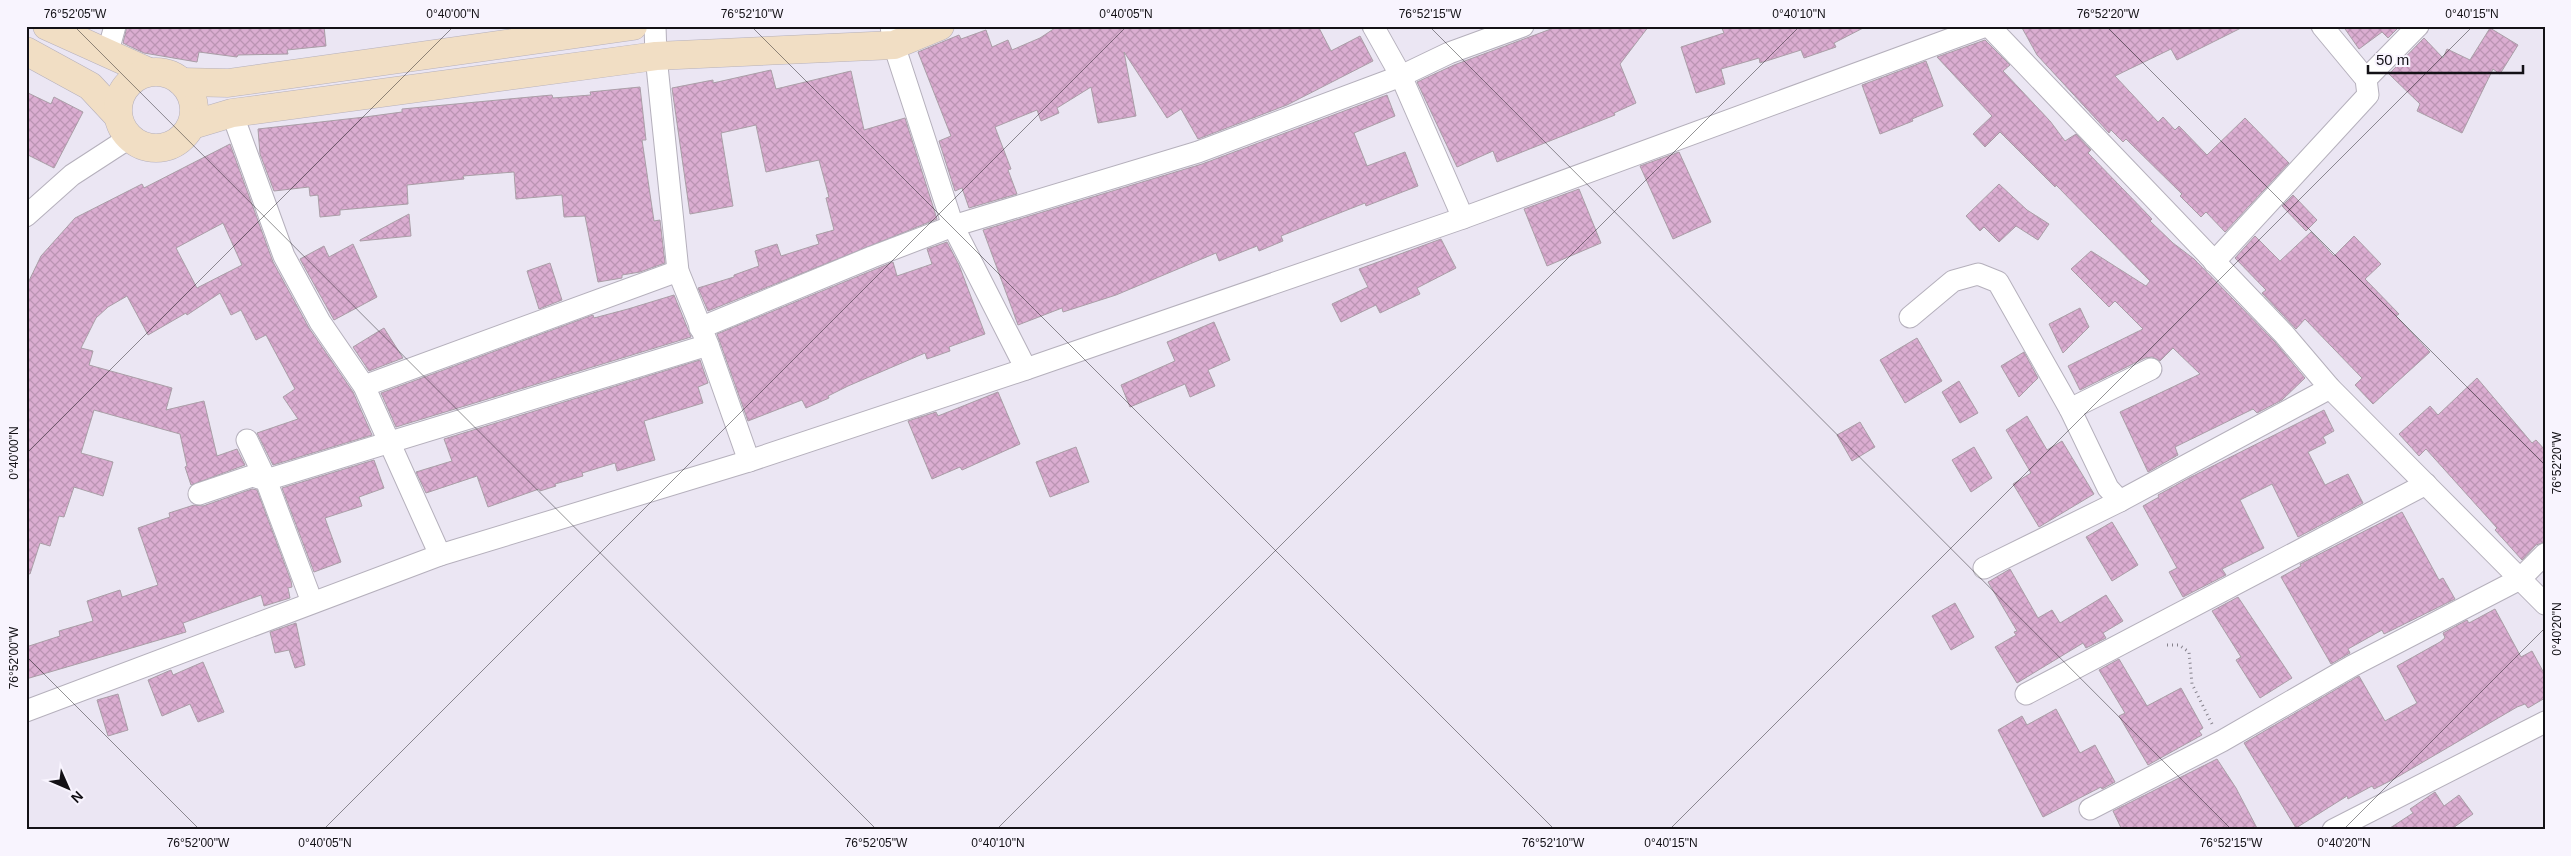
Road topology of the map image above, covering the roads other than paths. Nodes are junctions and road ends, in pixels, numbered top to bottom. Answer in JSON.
{"nodes":[{"id":1,"x":47,"y":26,"type":"edge"},
{"id":2,"x":115,"y":26,"type":"edge"},
{"id":3,"x":634,"y":26,"type":"edge"},
{"id":4,"x":655,"y":26,"type":"edge"},
{"id":5,"x":940,"y":26,"type":"edge"},
{"id":6,"x":1373,"y":26,"type":"edge"},
{"id":7,"x":1523,"y":26,"type":"edge"},
{"id":8,"x":1987,"y":26,"type":"edge"},
{"id":9,"x":2322,"y":26,"type":"edge"},
{"id":10,"x":2418,"y":26,"type":"edge"},
{"id":11,"x":893,"y":36,"type":"edge"},
{"id":12,"x":26,"y":51,"type":"edge"},
{"id":13,"x":107,"y":55,"type":"junction"},
{"id":14,"x":656,"y":56,"type":"junction"},
{"id":15,"x":149,"y":72,"type":"junction"},
{"id":16,"x":1401,"y":76,"type":"junction"},
{"id":17,"x":2366,"y":79,"type":"junction"},
{"id":18,"x":182,"y":82,"type":"junction"},
{"id":19,"x":232,"y":113,"type":"junction"},
{"id":20,"x":192,"y":125,"type":"junction"},
{"id":21,"x":124,"y":127,"type":"junction"},
{"id":22,"x":26,"y":216,"type":"edge"},
{"id":23,"x":1463,"y":218,"type":"junction"},
{"id":24,"x":953,"y":226,"type":"junction"},
{"id":25,"x":2214,"y":262,"type":"junction"},
{"id":26,"x":678,"y":271,"type":"junction"},
{"id":27,"x":1910,"y":317,"type":"dead end"},
{"id":28,"x":704,"y":336,"type":"junction"},
{"id":29,"x":1026,"y":369,"type":"junction"},
{"id":30,"x":2151,"y":369,"type":"dead end"},
{"id":31,"x":364,"y":386,"type":"junction"},
{"id":32,"x":2330,"y":388,"type":"junction"},
{"id":33,"x":2070,"y":409,"type":"junction"},
{"id":34,"x":247,"y":440,"type":"dead end"},
{"id":35,"x":390,"y":443,"type":"junction"},
{"id":36,"x":749,"y":461,"type":"junction"},
{"id":37,"x":266,"y":480,"type":"junction"},
{"id":38,"x":2426,"y":484,"type":"junction"},
{"id":39,"x":199,"y":494,"type":"dead end"},
{"id":40,"x":2120,"y":501,"type":"junction"},
{"id":41,"x":2545,"y":554,"type":"edge"},
{"id":42,"x":440,"y":555,"type":"junction"},
{"id":43,"x":1984,"y":568,"type":"dead end"},
{"id":44,"x":2520,"y":579,"type":"junction"},
{"id":45,"x":312,"y":602,"type":"junction"},
{"id":46,"x":2545,"y":604,"type":"edge"},
{"id":47,"x":2026,"y":694,"type":"dead end"},
{"id":48,"x":26,"y":711,"type":"edge"},
{"id":49,"x":2545,"y":722,"type":"edge"},
{"id":50,"x":2090,"y":809,"type":"dead end"},
{"id":51,"x":2333,"y":830,"type":"edge"}],
"edges":[{"from":1,"to":13,"type":"main road"},
{"from":2,"to":13,"type":"street"},
{"from":3,"to":18,"type":"main road"},
{"from":4,"to":14,"type":"street"},
{"from":5,"to":11,"type":"main road"},
{"from":6,"to":16,"type":"street"},
{"from":7,"to":16,"type":"street"},
{"from":8,"to":23,"type":"street"},
{"from":8,"to":25,"type":"street"},
{"from":9,"to":17,"type":"street"},
{"from":10,"to":17,"type":"street"},
{"from":11,"to":14,"type":"main road"},
{"from":11,"to":24,"type":"street"},
{"from":12,"to":21,"type":"main road"},
{"from":13,"to":15,"type":"main road"},
{"from":14,"to":19,"type":"main road"},
{"from":14,"to":26,"type":"street"},
{"from":15,"to":18,"type":"main road"},
{"from":15,"to":21,"type":"main road"},
{"from":16,"to":23,"type":"street"},
{"from":16,"to":24,"type":"street"},
{"from":17,"to":25,"type":"street"},
{"from":18,"to":20,"type":"main road"},
{"from":19,"to":20,"type":"main road"},
{"from":19,"to":31,"type":"street"},
{"from":20,"to":21,"type":"main road"},
{"from":21,"to":22,"type":"street"},
{"from":23,"to":29,"type":"street"},
{"from":24,"to":28,"type":"street"},
{"from":24,"to":29,"type":"street"},
{"from":25,"to":32,"type":"street"},
{"from":26,"to":28,"type":"street"},
{"from":26,"to":31,"type":"street"},
{"from":27,"to":33,"type":"street"},
{"from":28,"to":35,"type":"street"},
{"from":28,"to":36,"type":"street"},
{"from":29,"to":36,"type":"street"},
{"from":30,"to":33,"type":"street"},
{"from":31,"to":35,"type":"street"},
{"from":32,"to":38,"type":"street"},
{"from":32,"to":40,"type":"street"},
{"from":33,"to":40,"type":"street"},
{"from":34,"to":37,"type":"street"},
{"from":35,"to":37,"type":"street"},
{"from":35,"to":42,"type":"street"},
{"from":36,"to":42,"type":"street"},
{"from":37,"to":39,"type":"street"},
{"from":37,"to":45,"type":"street"},
{"from":38,"to":44,"type":"street"},
{"from":38,"to":47,"type":"street"},
{"from":40,"to":43,"type":"street"},
{"from":41,"to":44,"type":"street"},
{"from":42,"to":45,"type":"street"},
{"from":44,"to":46,"type":"street"},
{"from":44,"to":50,"type":"street"},
{"from":45,"to":48,"type":"street"},
{"from":49,"to":51,"type":"street"}]}
